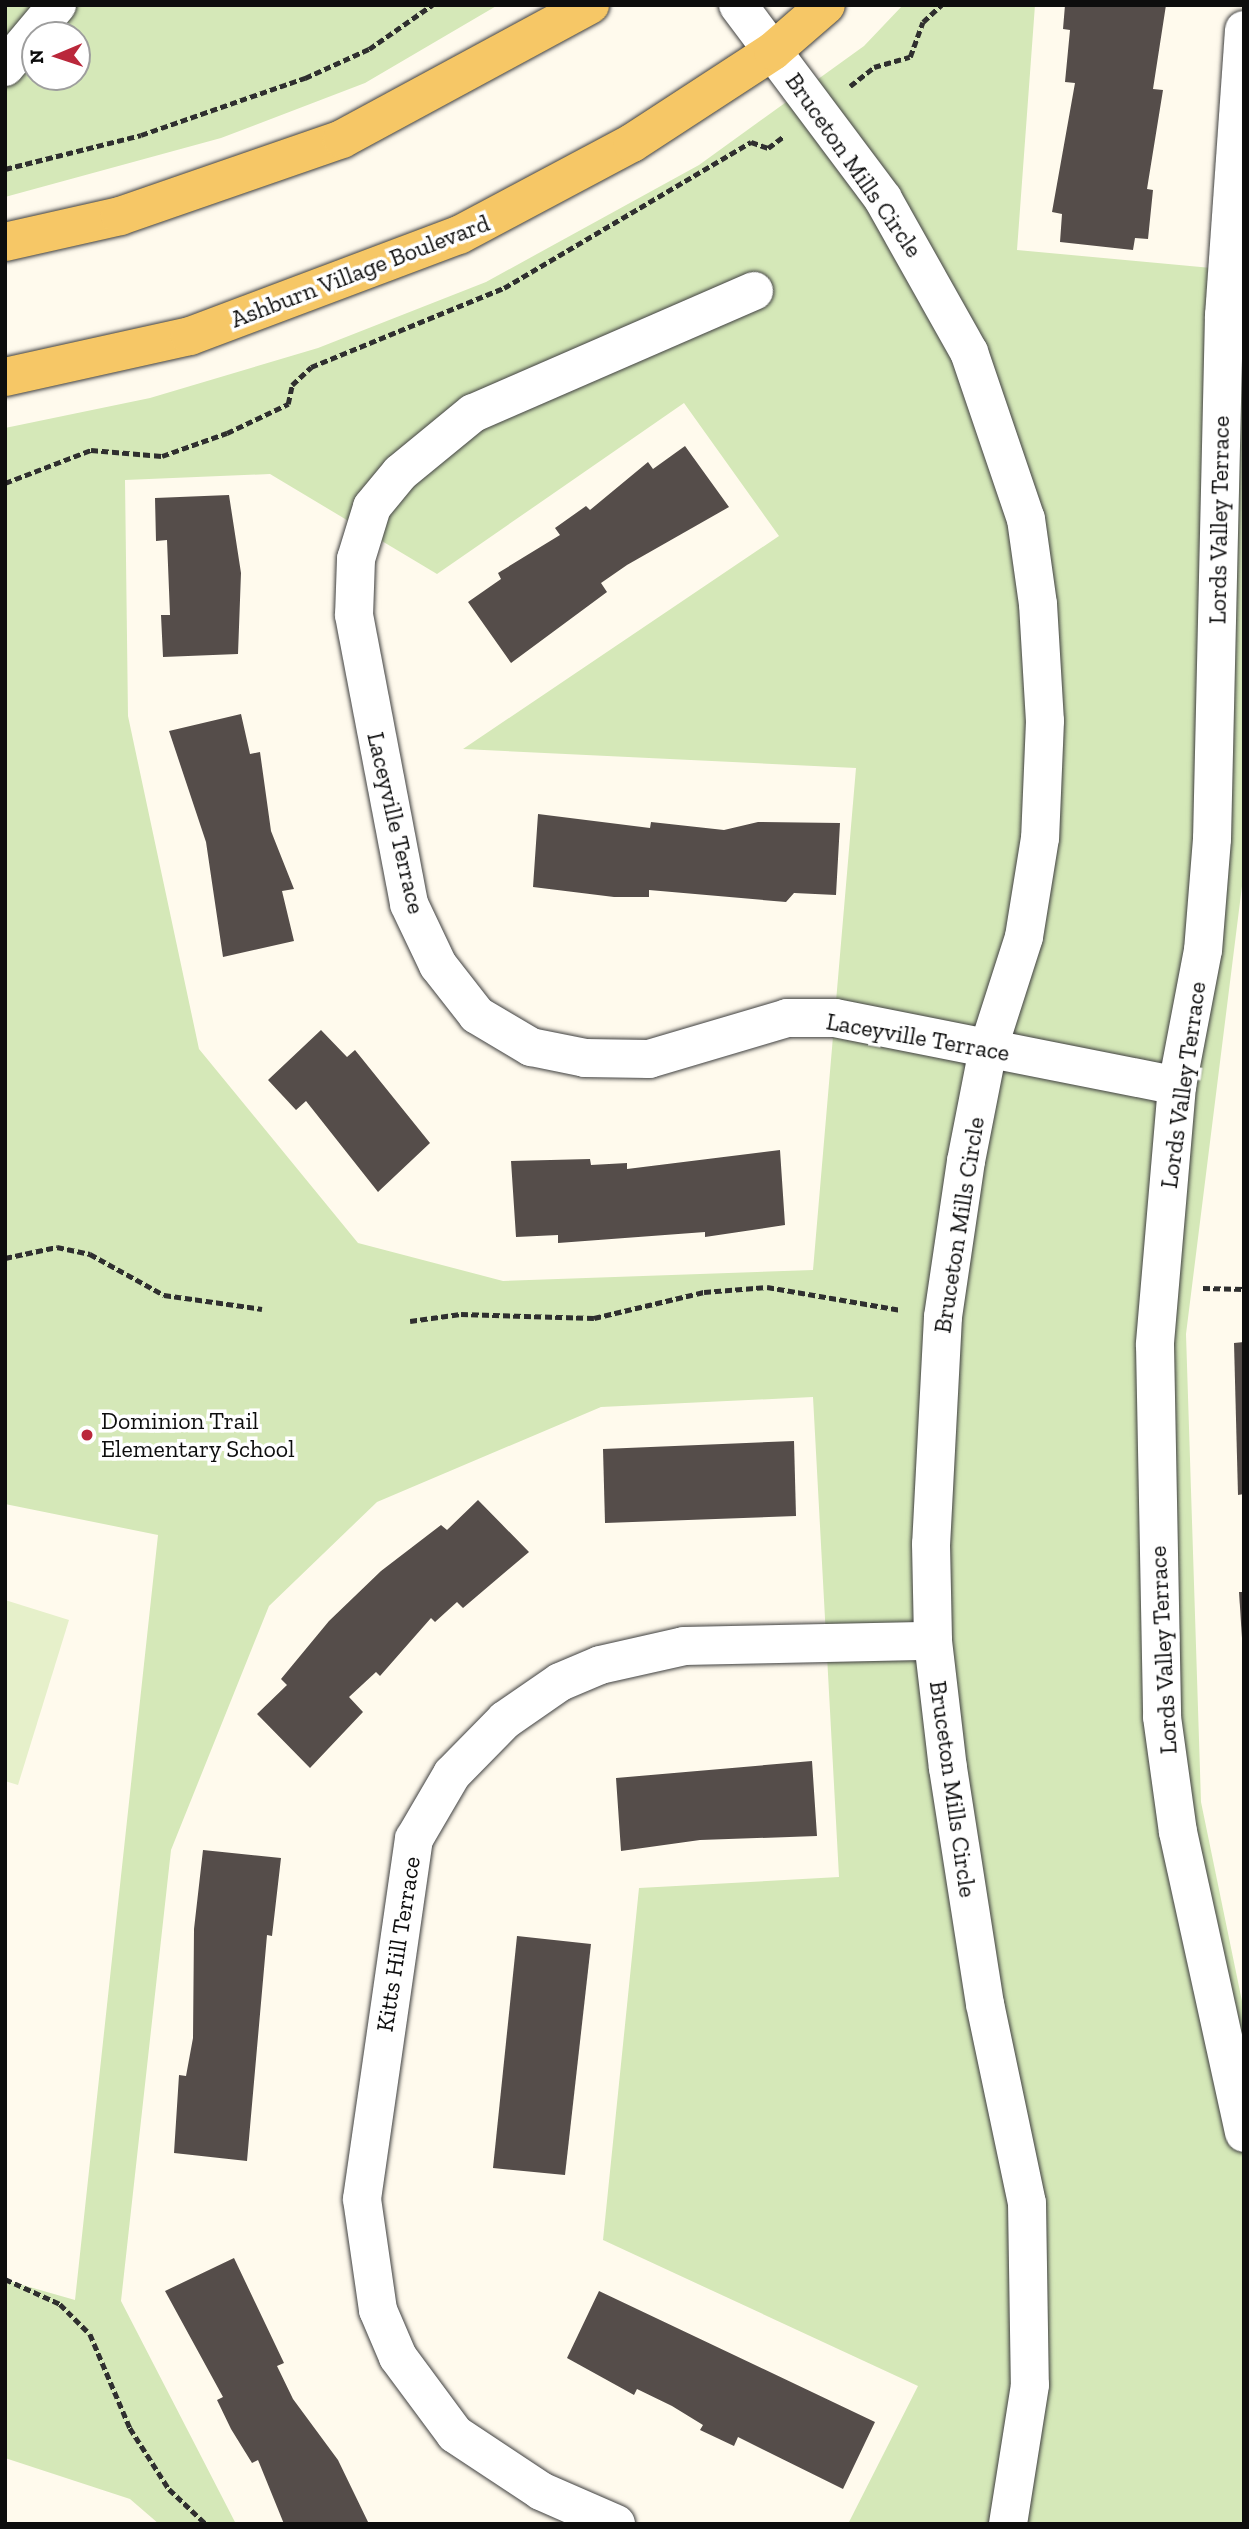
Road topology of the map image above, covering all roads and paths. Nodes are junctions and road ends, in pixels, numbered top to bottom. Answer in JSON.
{"nodes":[{"id":1,"x":57,"y":5,"type":"edge"},
{"id":2,"x":432,"y":5,"type":"edge"},
{"id":3,"x":590,"y":5,"type":"edge"},
{"id":4,"x":738,"y":5,"type":"edge"},
{"id":5,"x":826,"y":5,"type":"edge"},
{"id":6,"x":941,"y":5,"type":"edge"},
{"id":7,"x":1244,"y":30,"type":"edge"},
{"id":8,"x":773,"y":51,"type":"junction"},
{"id":9,"x":5,"y":67,"type":"edge"},
{"id":10,"x":818,"y":111,"type":"junction"},
{"id":11,"x":5,"y":169,"type":"edge"},
{"id":12,"x":5,"y":242,"type":"edge"},
{"id":13,"x":754,"y":291,"type":"dead end"},
{"id":14,"x":5,"y":377,"type":"edge"},
{"id":15,"x":5,"y":483,"type":"edge"},
{"id":16,"x":988,"y":1049,"type":"junction"},
{"id":17,"x":1177,"y":1086,"type":"junction"},
{"id":18,"x":5,"y":1258,"type":"edge"},
{"id":19,"x":262,"y":1309,"type":"dead end"},
{"id":20,"x":943,"y":1317,"type":"junction"},
{"id":21,"x":410,"y":1321,"type":"dead end"},
{"id":22,"x":933,"y":1641,"type":"junction"},
{"id":23,"x":1244,"y":2133,"type":"edge"},
{"id":24,"x":5,"y":2279,"type":"edge"},
{"id":25,"x":206,"y":2524,"type":"edge"},
{"id":26,"x":616,"y":2524,"type":"edge"},
{"id":27,"x":1007,"y":2524,"type":"edge"}],
"edges":[{"from":1,"to":9,"type":"street"},
{"from":2,"to":11,"type":"path"},
{"from":3,"to":12,"type":"main road"},
{"from":4,"to":8,"type":"street","name":"Bruceton Mills Circle"},
{"from":5,"to":8,"type":"main road","name":"Ashburn Village Boulevard"},
{"from":6,"to":10,"type":"path"},
{"from":7,"to":17,"type":"street","name":"Lords Valley Terrace"},
{"from":8,"to":10,"type":"street","name":"Bruceton Mills Circle"},
{"from":8,"to":14,"type":"main road","name":"Ashburn Village Boulevard"},
{"from":10,"to":15,"type":"path"},
{"from":10,"to":16,"type":"street","name":"Bruceton Mills Circle"},
{"from":13,"to":16,"type":"street","name":"Laceyville Terrace"},
{"from":16,"to":17,"type":"street","name":"Laceyville Terrace"},
{"from":16,"to":20,"type":"street","name":"Bruceton Mills Circle"},
{"from":17,"to":23,"type":"street","name":"Lords Valley Terrace"},
{"from":18,"to":19,"type":"path"},
{"from":20,"to":21,"type":"path"},
{"from":20,"to":22,"type":"street","name":"Bruceton Mills Circle"},
{"from":22,"to":26,"type":"street","name":"Kitts Hill Terrace"},
{"from":22,"to":27,"type":"street","name":"Bruceton Mills Circle"},
{"from":24,"to":25,"type":"path"}]}
